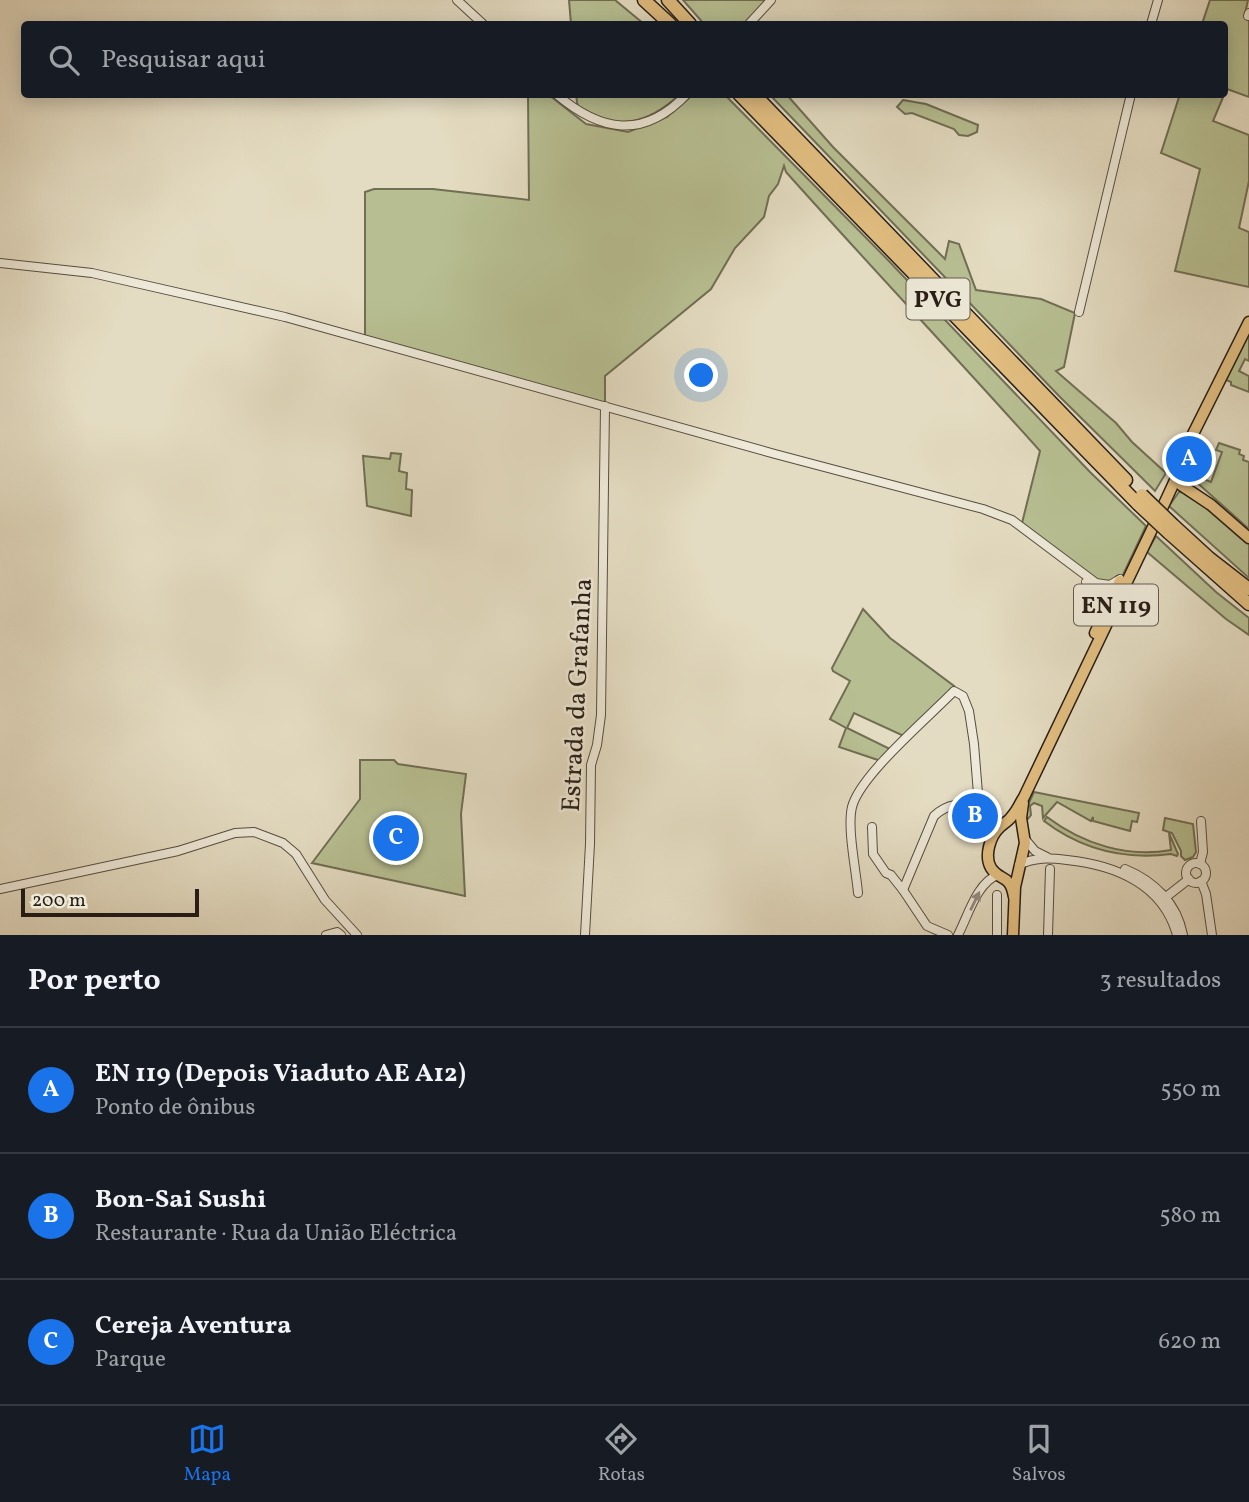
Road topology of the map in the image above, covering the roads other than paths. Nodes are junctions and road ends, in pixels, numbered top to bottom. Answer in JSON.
{"nodes":[{"id":1,"x":457,"y":0,"type":"edge"},
{"id":2,"x":646,"y":0,"type":"edge"},
{"id":3,"x":668,"y":0,"type":"edge"},
{"id":4,"x":771,"y":0,"type":"edge"},
{"id":5,"x":1158,"y":0,"type":"edge"},
{"id":6,"x":479,"y":21,"type":"edge"},
{"id":7,"x":668,"y":21,"type":"edge"},
{"id":8,"x":687,"y":21,"type":"edge"},
{"id":9,"x":752,"y":21,"type":"edge"},
{"id":10,"x":1152,"y":21,"type":"edge"},
{"id":11,"x":561,"y":98,"type":"edge"},
{"id":12,"x":682,"y":98,"type":"edge"},
{"id":13,"x":743,"y":98,"type":"edge"},
{"id":14,"x":758,"y":98,"type":"edge"},
{"id":15,"x":1130,"y":98,"type":"edge"},
{"id":16,"x":0,"y":263,"type":"edge"},
{"id":17,"x":1079,"y":312,"type":"dead end"},
{"id":18,"x":1249,"y":322,"type":"edge"},
{"id":19,"x":605,"y":406,"type":"junction"},
{"id":20,"x":1173,"y":475,"type":"junction"},
{"id":21,"x":1191,"y":491,"type":"junction"},
{"id":22,"x":1140,"y":499,"type":"junction"},
{"id":23,"x":1165,"y":502,"type":"junction"},
{"id":24,"x":1211,"y":505,"type":"junction"},
{"id":25,"x":1171,"y":529,"type":"junction"},
{"id":26,"x":1249,"y":538,"type":"edge"},
{"id":27,"x":1122,"y":577,"type":"junction"},
{"id":28,"x":1096,"y":588,"type":"junction"},
{"id":29,"x":1249,"y":589,"type":"edge"},
{"id":30,"x":1122,"y":592,"type":"junction"},
{"id":31,"x":1111,"y":599,"type":"junction"},
{"id":32,"x":1249,"y":604,"type":"edge"},
{"id":33,"x":1101,"y":620,"type":"junction"},
{"id":34,"x":1092,"y":656,"type":"junction"},
{"id":35,"x":1055,"y":733,"type":"junction"},
{"id":36,"x":1024,"y":797,"type":"junction"},
{"id":37,"x":981,"y":811,"type":"junction"},
{"id":38,"x":1201,"y":821,"type":"dead end"},
{"id":39,"x":1005,"y":823,"type":"junction"},
{"id":40,"x":872,"y":827,"type":"dead end"},
{"id":41,"x":1023,"y":833,"type":"junction"},
{"id":42,"x":991,"y":841,"type":"junction"},
{"id":43,"x":1053,"y":859,"type":"junction"},
{"id":44,"x":1095,"y":864,"type":"junction"},
{"id":45,"x":1200,"y":864,"type":"junction"},
{"id":46,"x":1018,"y":867,"type":"junction"},
{"id":47,"x":1050,"y":871,"type":"dead end"},
{"id":48,"x":1001,"y":875,"type":"junction"},
{"id":49,"x":1189,"y":879,"type":"junction"},
{"id":50,"x":1201,"y":881,"type":"junction"},
{"id":51,"x":0,"y":889,"type":"edge"},
{"id":52,"x":903,"y":890,"type":"junction"},
{"id":53,"x":1150,"y":890,"type":"junction"},
{"id":54,"x":858,"y":893,"type":"dead end"},
{"id":55,"x":997,"y":895,"type":"dead end"},
{"id":56,"x":1014,"y":897,"type":"junction"},
{"id":57,"x":1166,"y":897,"type":"junction"},
{"id":58,"x":1165,"y":908,"type":"junction"},
{"id":59,"x":326,"y":935,"type":"edge"},
{"id":60,"x":341,"y":935,"type":"edge"},
{"id":61,"x":357,"y":935,"type":"edge"},
{"id":62,"x":587,"y":935,"type":"edge"},
{"id":63,"x":948,"y":935,"type":"edge"},
{"id":64,"x":958,"y":935,"type":"edge"},
{"id":65,"x":995,"y":935,"type":"edge"},
{"id":66,"x":1013,"y":935,"type":"edge"},
{"id":67,"x":1048,"y":935,"type":"edge"},
{"id":68,"x":1180,"y":935,"type":"edge"},
{"id":69,"x":1212,"y":935,"type":"edge"}],
"edges":[{"from":1,"to":6,"type":"street"},
{"from":2,"to":7,"type":"highway"},
{"from":3,"to":8,"type":"highway"},
{"from":4,"to":9,"type":"street"},
{"from":5,"to":10,"type":"street"},
{"from":11,"to":12,"type":"street"},
{"from":13,"to":22,"type":"highway","number":"PVG"},
{"from":14,"to":22,"type":"highway","number":"PVG"},
{"from":15,"to":17,"type":"street"},
{"from":16,"to":19,"type":"street"},
{"from":18,"to":20,"type":"main road","number":"EN 119"},
{"from":19,"to":28,"type":"street"},
{"from":19,"to":62,"type":"street","name":"Estrada da Grafanha"},
{"from":20,"to":21,"type":"main road"},
{"from":20,"to":23,"type":"main road","number":"EN 119"},
{"from":20,"to":24,"type":"main road"},
{"from":20,"to":27,"type":"main road","number":"EN 119"},
{"from":21,"to":23,"type":"main road"},
{"from":21,"to":24,"type":"main road"},
{"from":22,"to":25,"type":"highway","number":"PVG","bridge":true},
{"from":23,"to":30,"type":"main road","number":"EN 119"},
{"from":24,"to":26,"type":"main road"},
{"from":25,"to":29,"type":"highway","number":"PVG"},
{"from":25,"to":32,"type":"highway","number":"PVG"},
{"from":27,"to":28,"type":"street"},
{"from":27,"to":31,"type":"main road","number":"EN 119"},
{"from":28,"to":31,"type":"street"},
{"from":28,"to":33,"type":"street"},
{"from":30,"to":31,"type":"street"},
{"from":30,"to":34,"type":"main road","number":"EN 119"},
{"from":31,"to":33,"type":"main road","number":"EN 119"},
{"from":31,"to":34,"type":"street"},
{"from":33,"to":35,"type":"main road","number":"EN 119"},
{"from":34,"to":35,"type":"main road","number":"EN 119"},
{"from":35,"to":36,"type":"main road","number":"EN 119"},
{"from":36,"to":39,"type":"main road","number":"EN 119"},
{"from":36,"to":41,"type":"main road","number":"EN 119"},
{"from":37,"to":39,"type":"street"},
{"from":37,"to":42,"type":"street"},
{"from":37,"to":52,"type":"street"},
{"from":37,"to":54,"type":"street"},
{"from":38,"to":45,"type":"street"},
{"from":39,"to":41,"type":"main road"},
{"from":39,"to":42,"type":"main road"},
{"from":40,"to":52,"type":"street"},
{"from":41,"to":43,"type":"street"},
{"from":41,"to":46,"type":"main road"},
{"from":42,"to":48,"type":"main road"},
{"from":43,"to":44,"type":"street"},
{"from":43,"to":46,"type":"street"},
{"from":44,"to":53,"type":"street"},
{"from":44,"to":57,"type":"street"},
{"from":45,"to":49,"type":"street"},
{"from":45,"to":50,"type":"street"},
{"from":46,"to":48,"type":"main road"},
{"from":46,"to":56,"type":"main road"},
{"from":47,"to":67,"type":"street"},
{"from":48,"to":56,"type":"main road"},
{"from":64,"to":48,"type":"street","one_way":true},
{"from":49,"to":50,"type":"street"},
{"from":49,"to":57,"type":"street"},
{"from":50,"to":69,"type":"street"},
{"from":51,"to":61,"type":"street"},
{"from":52,"to":63,"type":"street"},
{"from":53,"to":57,"type":"street"},
{"from":53,"to":58,"type":"street"},
{"from":55,"to":65,"type":"street"},
{"from":56,"to":66,"type":"main road"},
{"from":57,"to":58,"type":"street"},
{"from":57,"to":68,"type":"street"},
{"from":58,"to":68,"type":"street"},
{"from":59,"to":60,"type":"street"}]}
